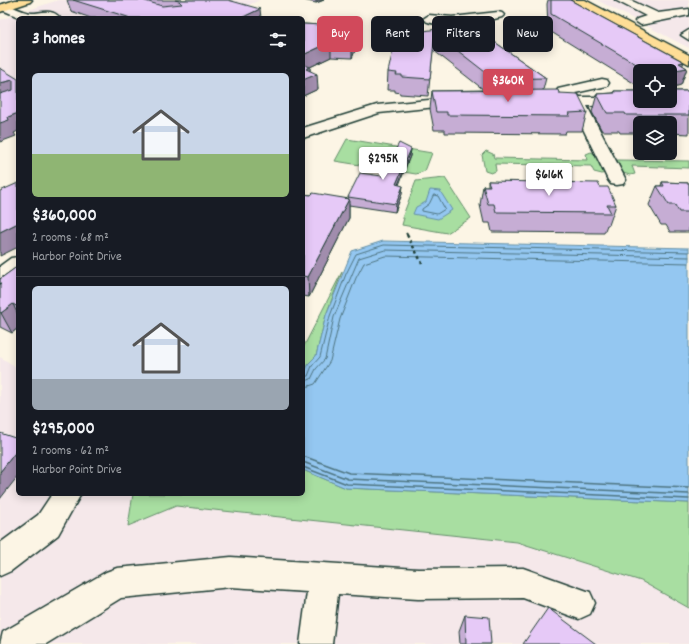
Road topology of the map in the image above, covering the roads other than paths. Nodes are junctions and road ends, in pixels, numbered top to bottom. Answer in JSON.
{"nodes":[{"id":1,"x":26,"y":0,"type":"edge"},
{"id":2,"x":577,"y":0,"type":"edge"},
{"id":3,"x":621,"y":0,"type":"edge"},
{"id":4,"x":1,"y":10,"type":"edge"},
{"id":5,"x":689,"y":12,"type":"edge"},
{"id":6,"x":498,"y":15,"type":"dead end"},
{"id":7,"x":28,"y":16,"type":"edge"},
{"id":8,"x":35,"y":16,"type":"edge"},
{"id":9,"x":48,"y":16,"type":"edge"},
{"id":10,"x":657,"y":18,"type":"junction"},
{"id":11,"x":429,"y":19,"type":"dead end"},
{"id":12,"x":612,"y":19,"type":"junction"},
{"id":13,"x":16,"y":21,"type":"edge"},
{"id":14,"x":641,"y":21,"type":"junction"},
{"id":15,"x":631,"y":29,"type":"junction"},
{"id":16,"x":689,"y":60,"type":"edge"},
{"id":17,"x":602,"y":83,"type":"dead end"},
{"id":18,"x":474,"y":101,"type":"edge"},
{"id":19,"x":535,"y":101,"type":"edge"},
{"id":20,"x":633,"y":101,"type":"edge"},
{"id":21,"x":578,"y":102,"type":"junction"},
{"id":22,"x":305,"y":132,"type":"edge"},
{"id":23,"x":617,"y":180,"type":"dead end"},
{"id":24,"x":16,"y":264,"type":"edge"},
{"id":25,"x":0,"y":276,"type":"edge"},
{"id":26,"x":66,"y":496,"type":"edge"},
{"id":27,"x":0,"y":561,"type":"edge"},
{"id":28,"x":325,"y":578,"type":"junction"},
{"id":29,"x":579,"y":603,"type":"dead end"},
{"id":30,"x":15,"y":644,"type":"edge"},
{"id":31,"x":316,"y":644,"type":"edge"}],
"edges":[{"from":1,"to":4,"type":"main road"},
{"from":2,"to":12,"type":"main road"},
{"from":3,"to":10,"type":"street"},
{"from":4,"to":7,"type":"street"},
{"from":4,"to":13,"type":"street"},
{"from":5,"to":10,"type":"street"},
{"from":6,"to":11,"type":"street"},
{"from":8,"to":9,"type":"street"},
{"from":10,"to":14,"type":"street"},
{"from":12,"to":14,"type":"street"},
{"from":12,"to":15,"type":"main road"},
{"from":14,"to":15,"type":"street"},
{"from":15,"to":16,"type":"main road"},
{"from":17,"to":21,"type":"street"},
{"from":18,"to":22,"type":"street"},
{"from":19,"to":21,"type":"street"},
{"from":20,"to":21,"type":"street"},
{"from":21,"to":23,"type":"street"},
{"from":24,"to":25,"type":"street"},
{"from":26,"to":27,"type":"street"},
{"from":28,"to":29,"type":"street"},
{"from":28,"to":30,"type":"street"},
{"from":28,"to":31,"type":"street"}]}
